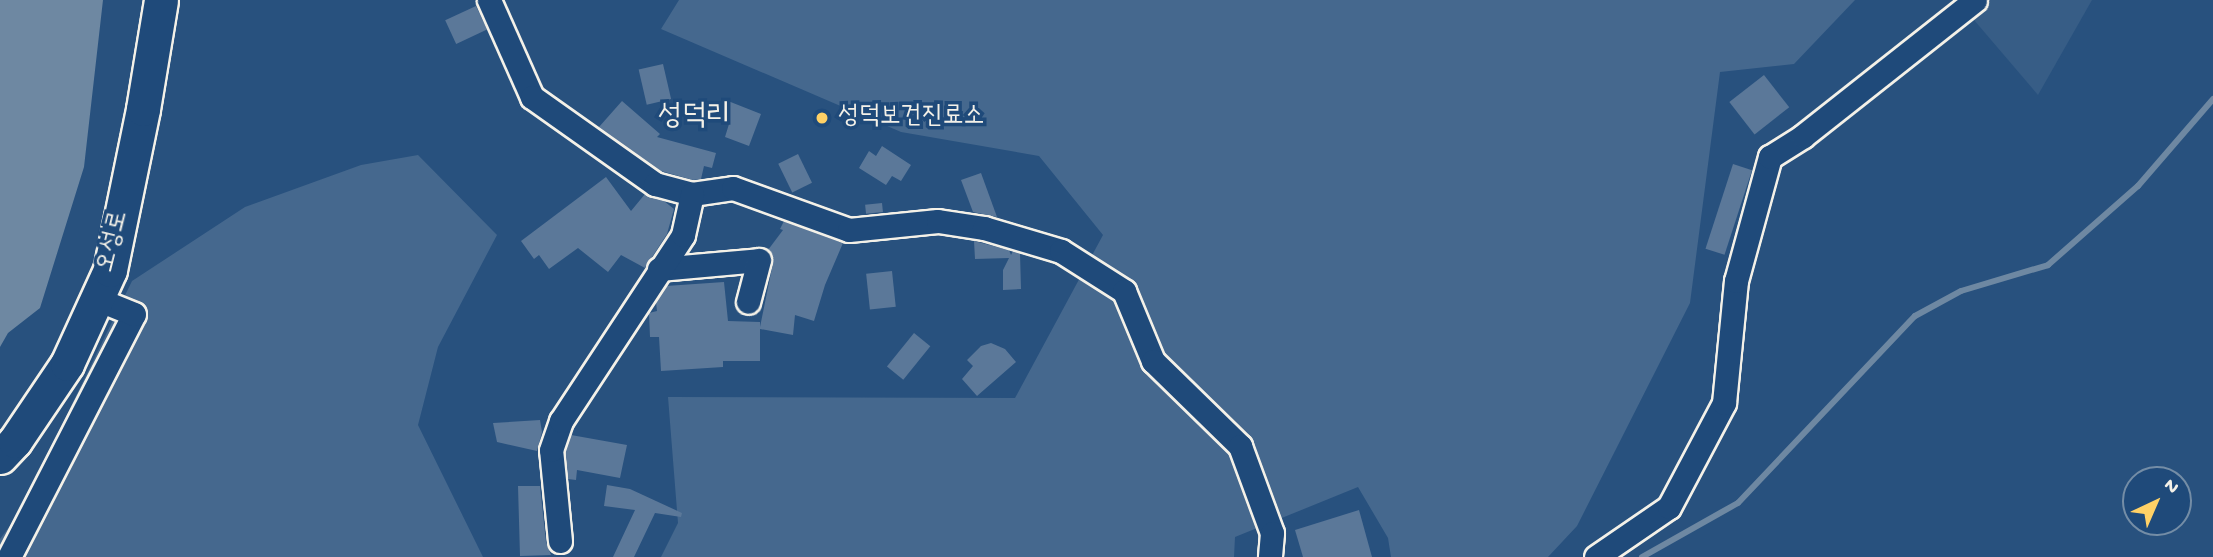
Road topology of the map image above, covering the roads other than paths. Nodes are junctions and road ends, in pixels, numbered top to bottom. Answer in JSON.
{"nodes":[{"id":1,"x":161,"y":0,"type":"edge"},
{"id":2,"x":489,"y":0,"type":"edge"},
{"id":3,"x":1975,"y":0,"type":"edge"},
{"id":4,"x":692,"y":194,"type":"junction"},
{"id":5,"x":659,"y":269,"type":"junction"},
{"id":6,"x":97,"y":299,"type":"junction"},
{"id":7,"x":748,"y":303,"type":"dead end"},
{"id":8,"x":0,"y":457,"type":"edge"},
{"id":9,"x":560,"y":541,"type":"dead end"},
{"id":10,"x":9,"y":557,"type":"edge"},
{"id":11,"x":1269,"y":557,"type":"edge"},
{"id":12,"x":1596,"y":557,"type":"edge"}],
"edges":[{"from":1,"to":6,"type":"main road","name":"오성로"},
{"from":2,"to":4,"type":"street"},
{"from":3,"to":12,"type":"street"},
{"from":4,"to":5,"type":"street"},
{"from":4,"to":11,"type":"street"},
{"from":5,"to":7,"type":"street"},
{"from":5,"to":9,"type":"street"},
{"from":6,"to":8,"type":"main road","name":"오성로"},
{"from":6,"to":10,"type":"street"}]}
